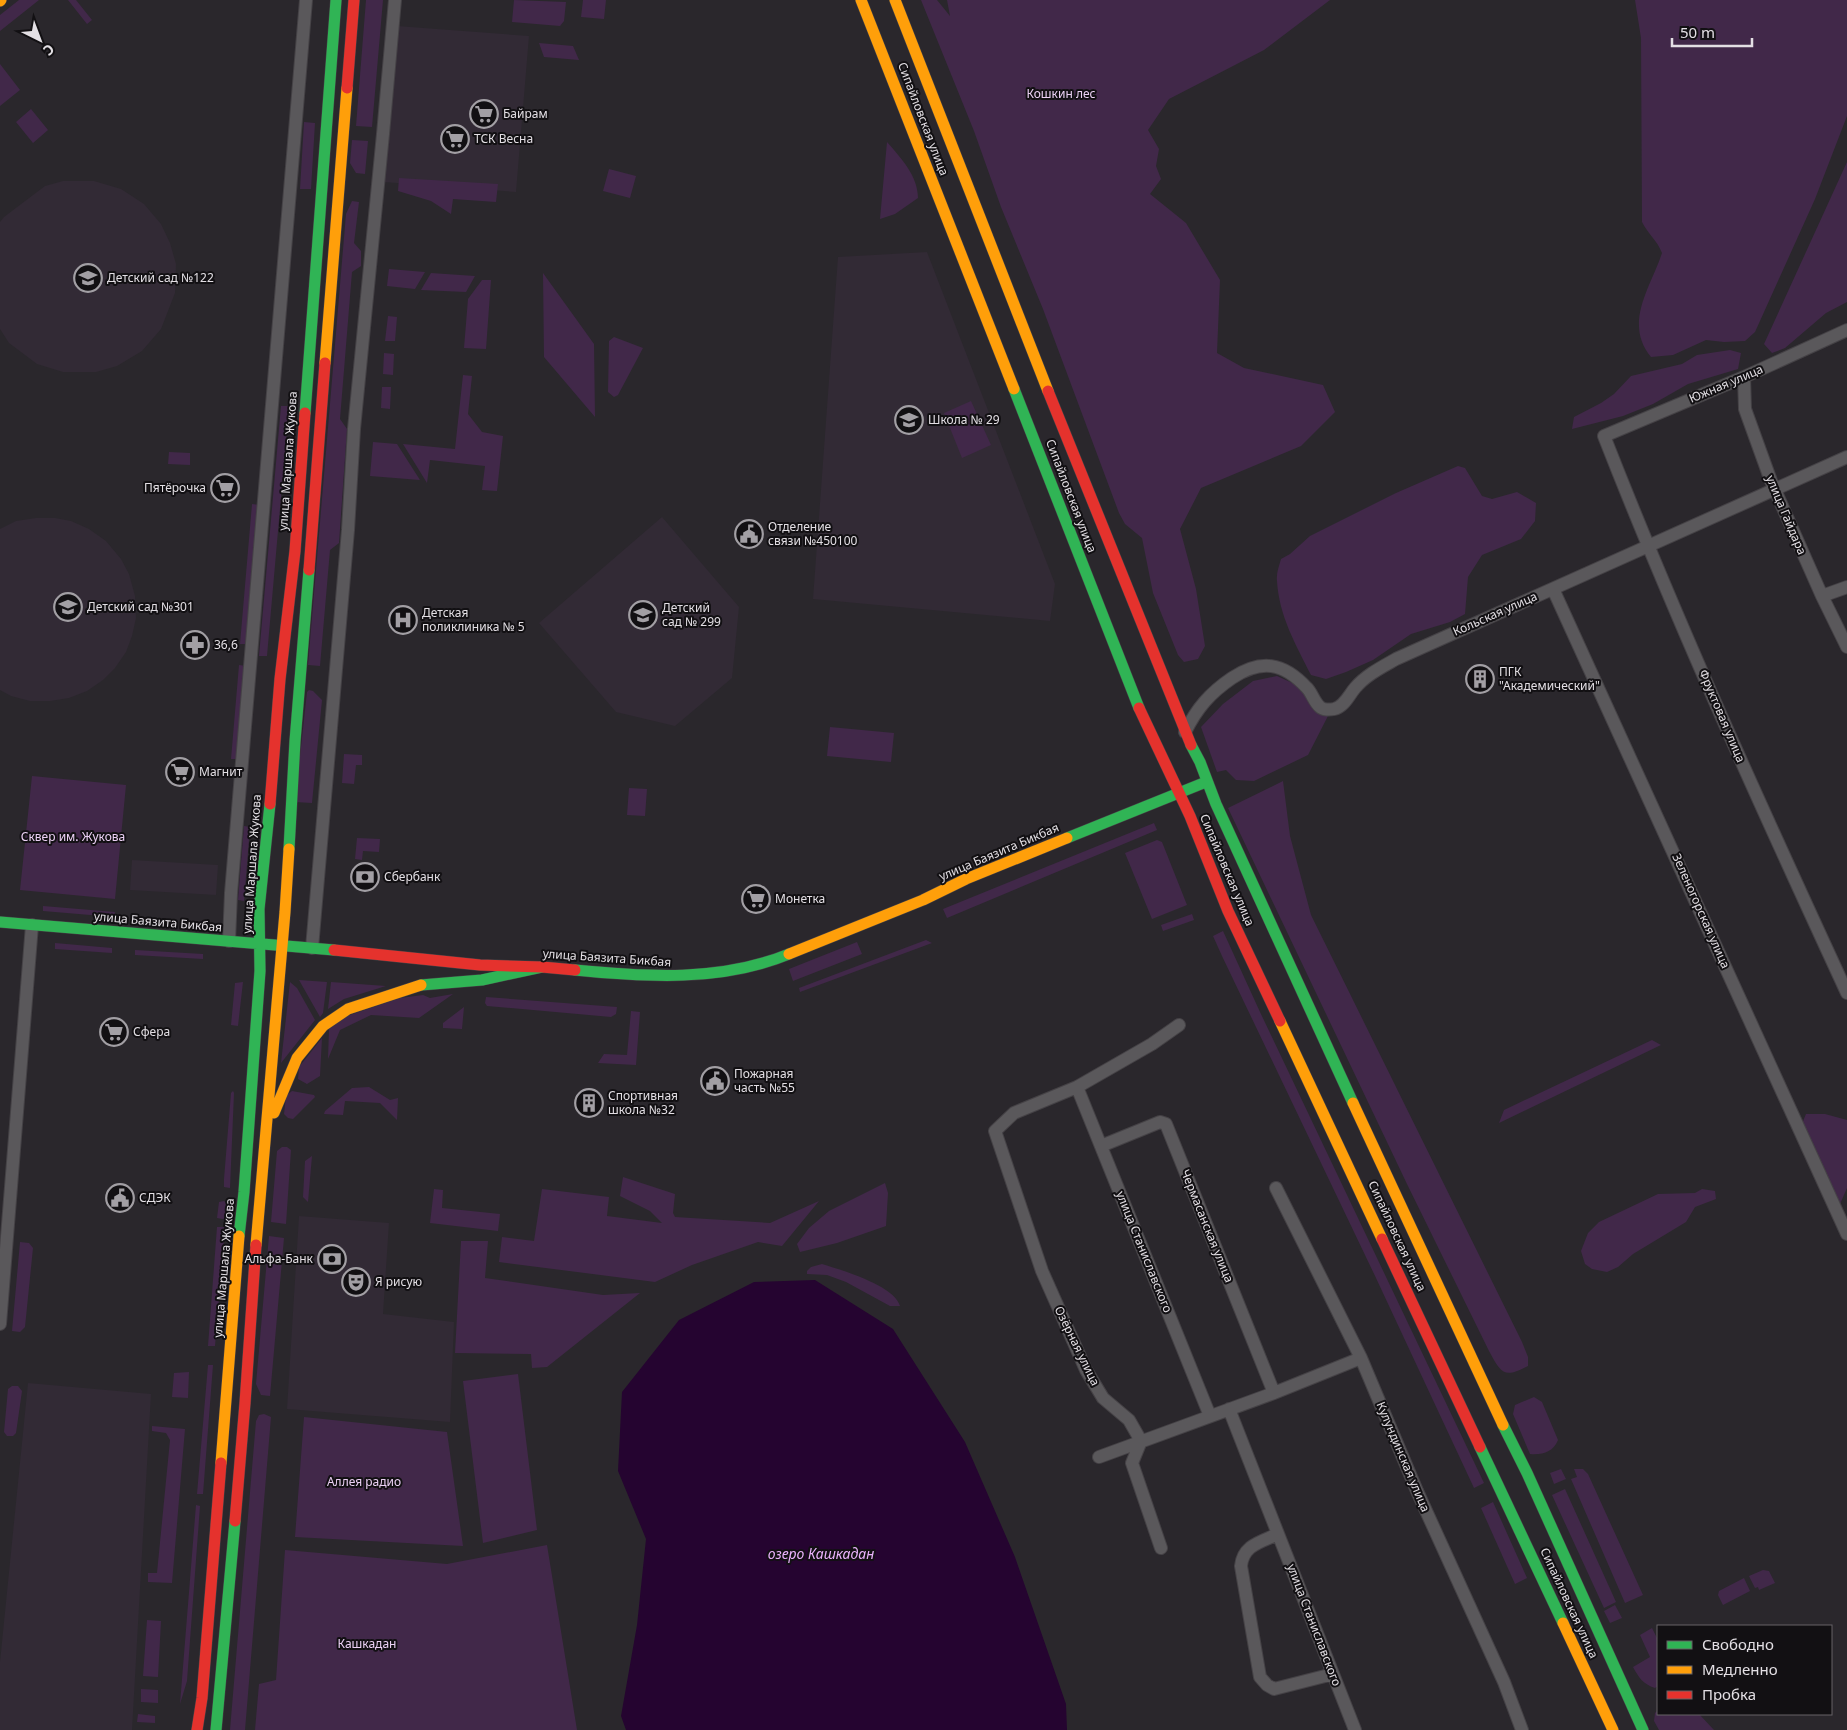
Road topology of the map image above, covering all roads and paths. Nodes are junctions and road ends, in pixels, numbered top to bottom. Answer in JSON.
{"nodes":[{"id":1,"x":306,"y":0,"type":"edge"},
{"id":2,"x":336,"y":0,"type":"edge"},
{"id":3,"x":354,"y":0,"type":"edge"},
{"id":4,"x":395,"y":0,"type":"edge"},
{"id":5,"x":861,"y":0,"type":"edge"},
{"id":6,"x":895,"y":0,"type":"edge"},
{"id":7,"x":1847,"y":330,"type":"edge"},
{"id":8,"x":1744,"y":377,"type":"junction"},
{"id":9,"x":1604,"y":436,"type":"joint"},
{"id":10,"x":1847,"y":457,"type":"edge"},
{"id":11,"x":1774,"y":489,"type":"junction"},
{"id":12,"x":1648,"y":546,"type":"junction"},
{"id":13,"x":1847,"y":587,"type":"edge"},
{"id":14,"x":1553,"y":588,"type":"junction"},
{"id":15,"x":1822,"y":596,"type":"junction"},
{"id":16,"x":1847,"y":647,"type":"edge"},
{"id":17,"x":1185,"y":732,"type":"junction"},
{"id":18,"x":1206,"y":782,"type":"junction"},
{"id":19,"x":1179,"y":794,"type":"junction"},
{"id":20,"x":0,"y":922,"type":"edge"},
{"id":21,"x":32,"y":925,"type":"junction"},
{"id":22,"x":229,"y":941,"type":"junction"},
{"id":23,"x":260,"y":943,"type":"junction"},
{"id":24,"x":281,"y":946,"type":"junction"},
{"id":25,"x":312,"y":948,"type":"junction"},
{"id":26,"x":542,"y":967,"type":"junction"},
{"id":27,"x":1847,"y":993,"type":"edge"},
{"id":28,"x":1179,"y":1024,"type":"dead end"},
{"id":29,"x":1077,"y":1087,"type":"junction"},
{"id":30,"x":266,"y":1132,"type":"junction"},
{"id":31,"x":1101,"y":1146,"type":"junction"},
{"id":32,"x":1276,"y":1188,"type":"dead end"},
{"id":33,"x":1847,"y":1234,"type":"edge"},
{"id":34,"x":0,"y":1324,"type":"edge"},
{"id":35,"x":1361,"y":1358,"type":"junction"},
{"id":36,"x":1274,"y":1393,"type":"junction"},
{"id":37,"x":1229,"y":1409,"type":"junction"},
{"id":38,"x":1210,"y":1416,"type":"junction"},
{"id":39,"x":1141,"y":1442,"type":"junction"},
{"id":40,"x":1098,"y":1457,"type":"dead end"},
{"id":41,"x":1278,"y":1534,"type":"junction"},
{"id":42,"x":1161,"y":1548,"type":"dead end"},
{"id":43,"x":1333,"y":1674,"type":"junction"},
{"id":44,"x":197,"y":1730,"type":"edge"},
{"id":45,"x":216,"y":1730,"type":"edge"},
{"id":46,"x":1355,"y":1730,"type":"edge"},
{"id":47,"x":1522,"y":1730,"type":"edge"},
{"id":48,"x":1613,"y":1730,"type":"edge"},
{"id":49,"x":1643,"y":1730,"type":"edge"}],
"edges":[{"from":1,"to":22,"type":"street"},
{"from":2,"to":23,"type":"main road","name":"улица Маршала Жукова"},
{"from":3,"to":24,"type":"main road"},
{"from":4,"to":25,"type":"street"},
{"from":5,"to":19,"type":"main road","name":"Сипайловская улица"},
{"from":6,"to":17,"type":"main road","name":"Сипайловская улица"},
{"from":7,"to":8,"type":"street","name":"Южная улица"},
{"from":8,"to":9,"type":"street","name":"Южная улица"},
{"from":8,"to":11,"type":"street","name":"улица Гайдара"},
{"from":9,"to":12,"type":"street","name":"Фруктовая улица"},
{"from":10,"to":11,"type":"street","name":"Кольская улица"},
{"from":11,"to":12,"type":"street","name":"Кольская улица"},
{"from":11,"to":15,"type":"street","name":"улица Гайдара"},
{"from":12,"to":14,"type":"street","name":"Кольская улица"},
{"from":12,"to":27,"type":"street","name":"Фруктовая улица"},
{"from":13,"to":15,"type":"street"},
{"from":14,"to":17,"type":"street","name":"Кольская улица"},
{"from":14,"to":33,"type":"street","name":"Зеленогорская улица"},
{"from":15,"to":16,"type":"street","name":"улица Гайдара"},
{"from":17,"to":18,"type":"main road","name":"Сипайловская улица"},
{"from":18,"to":19,"type":"main road","name":"улица Баязита Бикбая"},
{"from":18,"to":49,"type":"main road","name":"Сипайловская улица"},
{"from":19,"to":26,"type":"main road","name":"улица Баязита Бикбая"},
{"from":19,"to":48,"type":"main road","name":"Сипайловская улица"},
{"from":20,"to":21,"type":"main road","name":"улица Баязита Бикбая"},
{"from":21,"to":22,"type":"main road","name":"улица Баязита Бикбая"},
{"from":21,"to":34,"type":"street"},
{"from":22,"to":23,"type":"main road","name":"улица Баязита Бикбая"},
{"from":23,"to":24,"type":"main road","name":"улица Баязита Бикбая"},
{"from":23,"to":44,"type":"main road","name":"улица Маршала Жукова"},
{"from":24,"to":25,"type":"main road","name":"улица Баязита Бикбая"},
{"from":24,"to":30,"type":"main road"},
{"from":25,"to":26,"type":"main road","name":"улица Баязита Бикбая"},
{"from":26,"to":30,"type":"main road"},
{"from":28,"to":29,"type":"street"},
{"from":29,"to":31,"type":"street","name":"улица Станиславского"},
{"from":29,"to":39,"type":"street","name":"Озёрная улица"},
{"from":30,"to":45,"type":"main road"},
{"from":31,"to":36,"type":"street","name":"Чермасанская улица"},
{"from":31,"to":38,"type":"street","name":"улица Станиславского"},
{"from":32,"to":35,"type":"street","name":"Кулундинская улица"},
{"from":35,"to":36,"type":"street"},
{"from":35,"to":47,"type":"street","name":"Кулундинская улица"},
{"from":36,"to":37,"type":"street"},
{"from":37,"to":38,"type":"street"},
{"from":37,"to":41,"type":"street","name":"улица Станиславского"},
{"from":38,"to":39,"type":"street"},
{"from":39,"to":40,"type":"street"},
{"from":39,"to":42,"type":"street"},
{"from":41,"to":43,"type":"street","name":"улица Станиславского"},
{"from":41,"to":43,"type":"street"},
{"from":43,"to":46,"type":"street","name":"улица Станиславского"}]}
